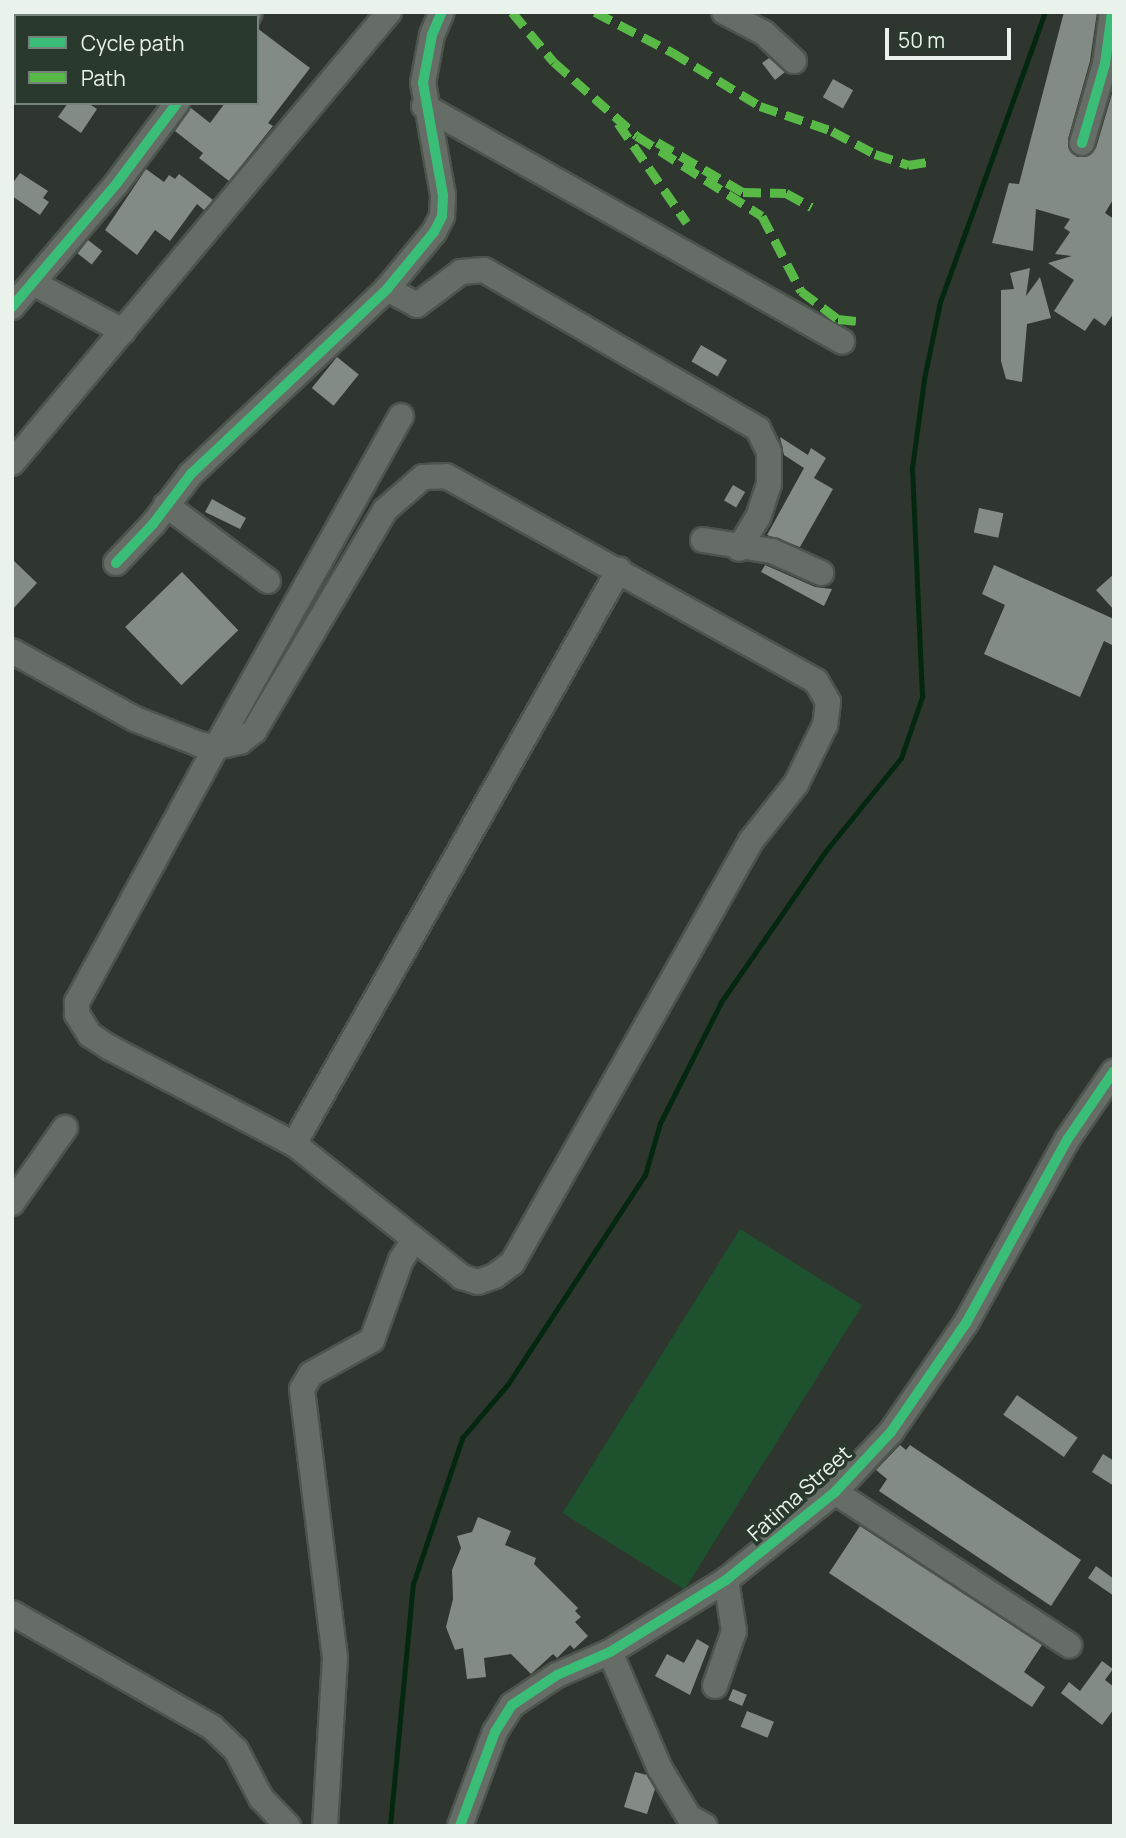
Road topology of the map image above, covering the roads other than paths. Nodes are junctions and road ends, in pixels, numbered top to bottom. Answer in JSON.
{"nodes":[{"id":1,"x":442,"y":12,"type":"edge"},
{"id":2,"x":724,"y":12,"type":"edge"},
{"id":3,"x":1112,"y":12,"type":"edge"},
{"id":4,"x":383,"y":13,"type":"edge"},
{"id":5,"x":794,"y":61,"type":"dead end"},
{"id":6,"x":175,"y":105,"type":"edge"},
{"id":7,"x":424,"y":106,"type":"junction"},
{"id":8,"x":1082,"y":143,"type":"dead end"},
{"id":9,"x":35,"y":284,"type":"junction"},
{"id":10,"x":387,"y":289,"type":"junction"},
{"id":11,"x":12,"y":307,"type":"edge"},
{"id":12,"x":123,"y":331,"type":"junction"},
{"id":13,"x":842,"y":342,"type":"dead end"},
{"id":14,"x":401,"y":416,"type":"dead end"},
{"id":15,"x":12,"y":463,"type":"edge"},
{"id":16,"x":166,"y":505,"type":"junction"},
{"id":17,"x":703,"y":540,"type":"dead end"},
{"id":18,"x":739,"y":549,"type":"junction"},
{"id":19,"x":116,"y":563,"type":"dead end"},
{"id":20,"x":619,"y":570,"type":"junction"},
{"id":21,"x":821,"y":573,"type":"dead end"},
{"id":22,"x":268,"y":581,"type":"dead end"},
{"id":23,"x":12,"y":651,"type":"edge"},
{"id":24,"x":216,"y":747,"type":"junction"},
{"id":25,"x":1114,"y":1071,"type":"edge"},
{"id":26,"x":65,"y":1128,"type":"dead end"},
{"id":27,"x":294,"y":1144,"type":"junction"},
{"id":28,"x":12,"y":1203,"type":"edge"},
{"id":29,"x":414,"y":1240,"type":"junction"},
{"id":30,"x":835,"y":1492,"type":"junction"},
{"id":31,"x":726,"y":1580,"type":"junction"},
{"id":32,"x":12,"y":1613,"type":"edge"},
{"id":33,"x":1069,"y":1645,"type":"dead end"},
{"id":34,"x":610,"y":1652,"type":"junction"},
{"id":35,"x":715,"y":1686,"type":"dead end"},
{"id":36,"x":288,"y":1826,"type":"edge"},
{"id":37,"x":325,"y":1826,"type":"edge"},
{"id":38,"x":460,"y":1826,"type":"edge"},
{"id":39,"x":705,"y":1826,"type":"edge"}],
"edges":[{"from":1,"to":7,"type":"street"},
{"from":2,"to":5,"type":"street"},
{"from":3,"to":8,"type":"street"},
{"from":4,"to":12,"type":"street"},
{"from":6,"to":9,"type":"street"},
{"from":7,"to":10,"type":"street"},
{"from":7,"to":13,"type":"street"},
{"from":9,"to":11,"type":"street"},
{"from":9,"to":12,"type":"street"},
{"from":10,"to":16,"type":"street"},
{"from":10,"to":18,"type":"street"},
{"from":12,"to":15,"type":"street"},
{"from":14,"to":24,"type":"street"},
{"from":16,"to":19,"type":"street"},
{"from":16,"to":22,"type":"street"},
{"from":17,"to":18,"type":"street"},
{"from":18,"to":21,"type":"street"},
{"from":20,"to":24,"type":"street"},
{"from":20,"to":27,"type":"street"},
{"from":20,"to":29,"type":"street"},
{"from":23,"to":24,"type":"street"},
{"from":24,"to":27,"type":"street"},
{"from":25,"to":30,"type":"street","name":"Fatima Street"},
{"from":26,"to":28,"type":"street"},
{"from":27,"to":29,"type":"street"},
{"from":29,"to":37,"type":"street"},
{"from":30,"to":31,"type":"street","name":"Fatima Street"},
{"from":30,"to":33,"type":"street"},
{"from":31,"to":34,"type":"street","name":"Fatima Street"},
{"from":31,"to":35,"type":"street"},
{"from":32,"to":36,"type":"street"},
{"from":34,"to":38,"type":"street","name":"Fatima Street"},
{"from":34,"to":39,"type":"street"}]}
